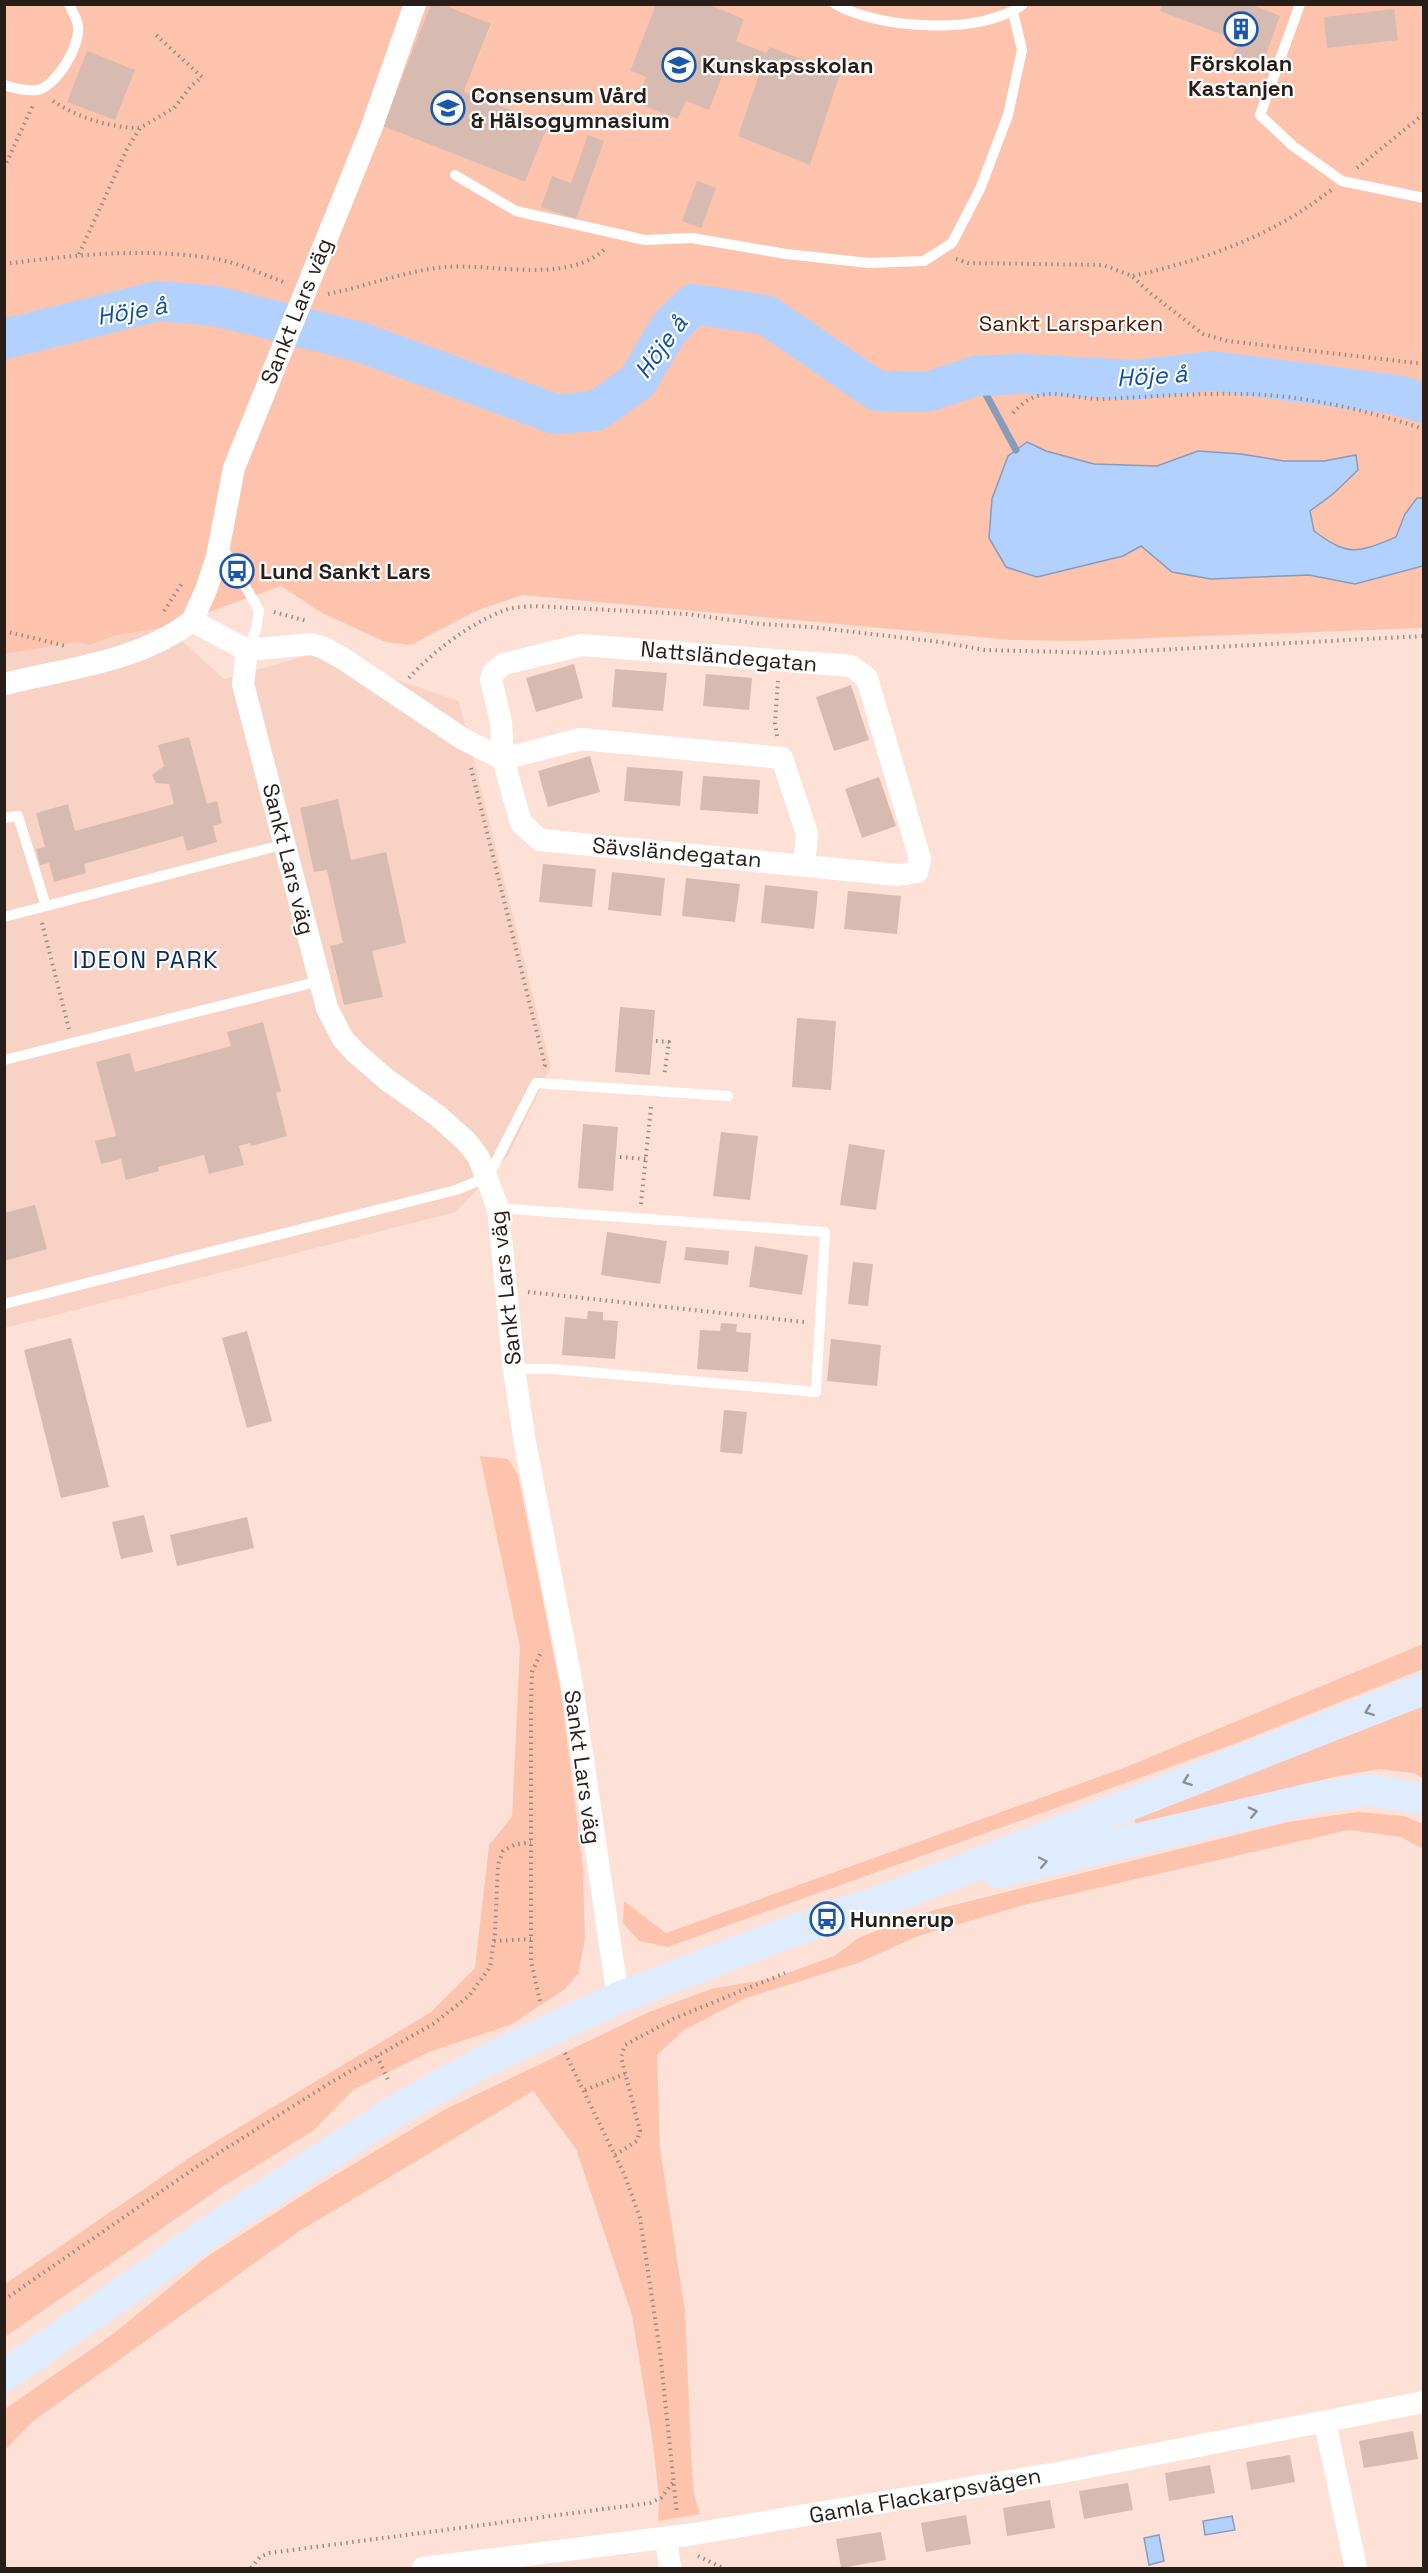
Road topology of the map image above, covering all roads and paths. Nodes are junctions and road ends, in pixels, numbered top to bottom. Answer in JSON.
{"nodes":[{"id":1,"x":69,"y":4,"type":"edge"},
{"id":2,"x":415,"y":4,"type":"edge"},
{"id":3,"x":835,"y":4,"type":"edge"},
{"id":4,"x":1023,"y":4,"type":"edge"},
{"id":5,"x":1307,"y":4,"type":"edge"},
{"id":6,"x":1301,"y":5,"type":"edge"},
{"id":7,"x":1013,"y":12,"type":"junction"},
{"id":8,"x":155,"y":34,"type":"dead end"},
{"id":9,"x":4,"y":85,"type":"edge"},
{"id":10,"x":38,"y":90,"type":"junction"},
{"id":11,"x":1424,"y":114,"type":"edge"},
{"id":12,"x":140,"y":128,"type":"junction"},
{"id":13,"x":4,"y":168,"type":"edge"},
{"id":14,"x":455,"y":175,"type":"dead end"},
{"id":15,"x":1342,"y":181,"type":"junction"},
{"id":16,"x":1424,"y":198,"type":"edge"},
{"id":17,"x":938,"y":252,"type":"junction"},
{"id":18,"x":79,"y":254,"type":"dead end"},
{"id":19,"x":1132,"y":276,"type":"junction"},
{"id":20,"x":1424,"y":364,"type":"edge"},
{"id":21,"x":1013,"y":413,"type":"dead end"},
{"id":22,"x":1424,"y":429,"type":"edge"},
{"id":23,"x":219,"y":540,"type":"junction"},
{"id":24,"x":192,"y":621,"type":"junction"},
{"id":25,"x":4,"y":631,"type":"edge"},
{"id":26,"x":1424,"y":636,"type":"edge"},
{"id":27,"x":77,"y":649,"type":"dead end"},
{"id":28,"x":247,"y":650,"type":"junction"},
{"id":29,"x":779,"y":660,"type":"junction"},
{"id":30,"x":4,"y":684,"type":"edge"},
{"id":31,"x":414,"y":687,"type":"dead end"},
{"id":32,"x":472,"y":744,"type":"junction"},
{"id":33,"x":782,"y":758,"type":"junction"},
{"id":34,"x":503,"y":759,"type":"junction"},
{"id":35,"x":4,"y":818,"type":"edge"},
{"id":36,"x":285,"y":844,"type":"junction"},
{"id":37,"x":920,"y":859,"type":"joint"},
{"id":38,"x":804,"y":864,"type":"junction"},
{"id":39,"x":42,"y":907,"type":"junction"},
{"id":40,"x":4,"y":917,"type":"edge"},
{"id":41,"x":320,"y":981,"type":"junction"},
{"id":42,"x":656,"y":1041,"type":"dead end"},
{"id":43,"x":72,"y":1042,"type":"junction"},
{"id":44,"x":4,"y":1060,"type":"edge"},
{"id":45,"x":536,"y":1083,"type":"junction"},
{"id":46,"x":658,"y":1092,"type":"junction"},
{"id":47,"x":728,"y":1096,"type":"dead end"},
{"id":48,"x":620,"y":1157,"type":"dead end"},
{"id":49,"x":646,"y":1159,"type":"junction"},
{"id":50,"x":488,"y":1177,"type":"junction"},
{"id":51,"x":498,"y":1208,"type":"junction"},
{"id":52,"x":639,"y":1219,"type":"junction"},
{"id":53,"x":506,"y":1290,"type":"junction"},
{"id":54,"x":4,"y":1304,"type":"edge"},
{"id":55,"x":819,"y":1324,"type":"junction"},
{"id":56,"x":514,"y":1369,"type":"junction"},
{"id":57,"x":542,"y":1650,"type":"dead end"},
{"id":58,"x":1424,"y":1689,"type":"edge"},
{"id":59,"x":1424,"y":1799,"type":"edge"},
{"id":60,"x":531,"y":1842,"type":"junction"},
{"id":61,"x":904,"y":1893,"type":"junction"},
{"id":62,"x":531,"y":1939,"type":"junction"},
{"id":63,"x":494,"y":1941,"type":"junction"},
{"id":64,"x":785,"y":1973,"type":"dead end"},
{"id":65,"x":618,"y":1998,"type":"junction"},
{"id":66,"x":540,"y":2001,"type":"dead end"},
{"id":67,"x":565,"y":2053,"type":"dead end"},
{"id":68,"x":377,"y":2056,"type":"junction"},
{"id":69,"x":625,"y":2074,"type":"junction"},
{"id":70,"x":389,"y":2082,"type":"dead end"},
{"id":71,"x":585,"y":2090,"type":"junction"},
{"id":72,"x":615,"y":2155,"type":"junction"},
{"id":73,"x":4,"y":2300,"type":"edge"},
{"id":74,"x":4,"y":2376,"type":"edge"},
{"id":75,"x":1424,"y":2402,"type":"edge"},
{"id":76,"x":1325,"y":2422,"type":"junction"},
{"id":77,"x":674,"y":2475,"type":"junction"},
{"id":78,"x":672,"y":2537,"type":"junction"},
{"id":79,"x":251,"y":2568,"type":"edge"},
{"id":80,"x":423,"y":2568,"type":"edge"},
{"id":81,"x":670,"y":2568,"type":"edge"},
{"id":82,"x":1356,"y":2568,"type":"edge"}],
"edges":[{"from":1,"to":10,"type":"lane"},
{"from":2,"to":23,"type":"street","name":"Sankt Lars väg"},
{"from":3,"to":7,"type":"lane"},
{"from":4,"to":7,"type":"lane"},
{"from":5,"to":6,"type":"lane"},
{"from":6,"to":15,"type":"lane"},
{"from":7,"to":17,"type":"lane"},
{"from":8,"to":12,"type":"path"},
{"from":9,"to":10,"type":"lane"},
{"from":10,"to":12,"type":"path"},
{"from":10,"to":13,"type":"path"},
{"from":11,"to":15,"type":"path"},
{"from":12,"to":18,"type":"path"},
{"from":14,"to":17,"type":"lane"},
{"from":15,"to":16,"type":"lane"},
{"from":15,"to":19,"type":"path"},
{"from":17,"to":19,"type":"path"},
{"from":19,"to":20,"type":"path"},
{"from":21,"to":22,"type":"path"},
{"from":23,"to":24,"type":"street","name":"Sankt Lars väg"},
{"from":23,"to":28,"type":"lane"},
{"from":24,"to":28,"type":"street"},
{"from":24,"to":30,"type":"street"},
{"from":25,"to":27,"type":"path"},
{"from":26,"to":31,"type":"path"},
{"from":28,"to":32,"type":"street"},
{"from":28,"to":36,"type":"street","name":"Sankt Lars väg"},
{"from":29,"to":33,"type":"path"},
{"from":29,"to":34,"type":"street","name":"Nattsländegatan"},
{"from":29,"to":37,"type":"street","name":"Nattsländegatan"},
{"from":32,"to":34,"type":"street"},
{"from":32,"to":45,"type":"path"},
{"from":33,"to":34,"type":"street"},
{"from":33,"to":38,"type":"street"},
{"from":34,"to":38,"type":"street","name":"Sävsländegatan"},
{"from":35,"to":39,"type":"lane"},
{"from":36,"to":39,"type":"lane"},
{"from":36,"to":41,"type":"street","name":"Sankt Lars väg"},
{"from":37,"to":38,"type":"street","name":"Sävsländegatan"},
{"from":39,"to":40,"type":"lane"},
{"from":39,"to":43,"type":"path"},
{"from":41,"to":43,"type":"lane"},
{"from":41,"to":50,"type":"street","name":"Sankt Lars väg"},
{"from":42,"to":46,"type":"path"},
{"from":43,"to":44,"type":"lane"},
{"from":45,"to":46,"type":"lane"},
{"from":45,"to":50,"type":"lane"},
{"from":46,"to":47,"type":"lane"},
{"from":46,"to":49,"type":"path"},
{"from":48,"to":49,"type":"path"},
{"from":49,"to":52,"type":"path"},
{"from":50,"to":51,"type":"street","name":"Sankt Lars väg"},
{"from":50,"to":54,"type":"lane"},
{"from":51,"to":52,"type":"lane"},
{"from":51,"to":53,"type":"street","name":"Sankt Lars väg"},
{"from":52,"to":55,"type":"lane"},
{"from":53,"to":55,"type":"path"},
{"from":53,"to":56,"type":"street","name":"Sankt Lars väg"},
{"from":55,"to":56,"type":"lane"},
{"from":56,"to":65,"type":"street","name":"Sankt Lars väg"},
{"from":57,"to":60,"type":"path"},
{"from":58,"to":61,"type":"main road","one_way":true},
{"from":61,"to":59,"type":"main road","one_way":true},
{"from":60,"to":62,"type":"path"},
{"from":60,"to":63,"type":"path"},
{"from":61,"to":65,"type":"main road"},
{"from":62,"to":63,"type":"path"},
{"from":62,"to":66,"type":"path"},
{"from":63,"to":68,"type":"path"},
{"from":64,"to":69,"type":"path"},
{"from":65,"to":74,"type":"main road"},
{"from":67,"to":71,"type":"path"},
{"from":68,"to":70,"type":"path"},
{"from":68,"to":73,"type":"path"},
{"from":69,"to":71,"type":"path"},
{"from":69,"to":72,"type":"path"},
{"from":71,"to":72,"type":"path"},
{"from":72,"to":77,"type":"path"},
{"from":75,"to":76,"type":"street","name":"Gamla Flackarpsvägen"},
{"from":76,"to":78,"type":"street","name":"Gamla Flackarpsvägen"},
{"from":76,"to":82,"type":"street"},
{"from":77,"to":78,"type":"path"},
{"from":77,"to":79,"type":"path"},
{"from":78,"to":80,"type":"street","name":"Gamla Flackarpsvägen"},
{"from":78,"to":81,"type":"street"}]}
